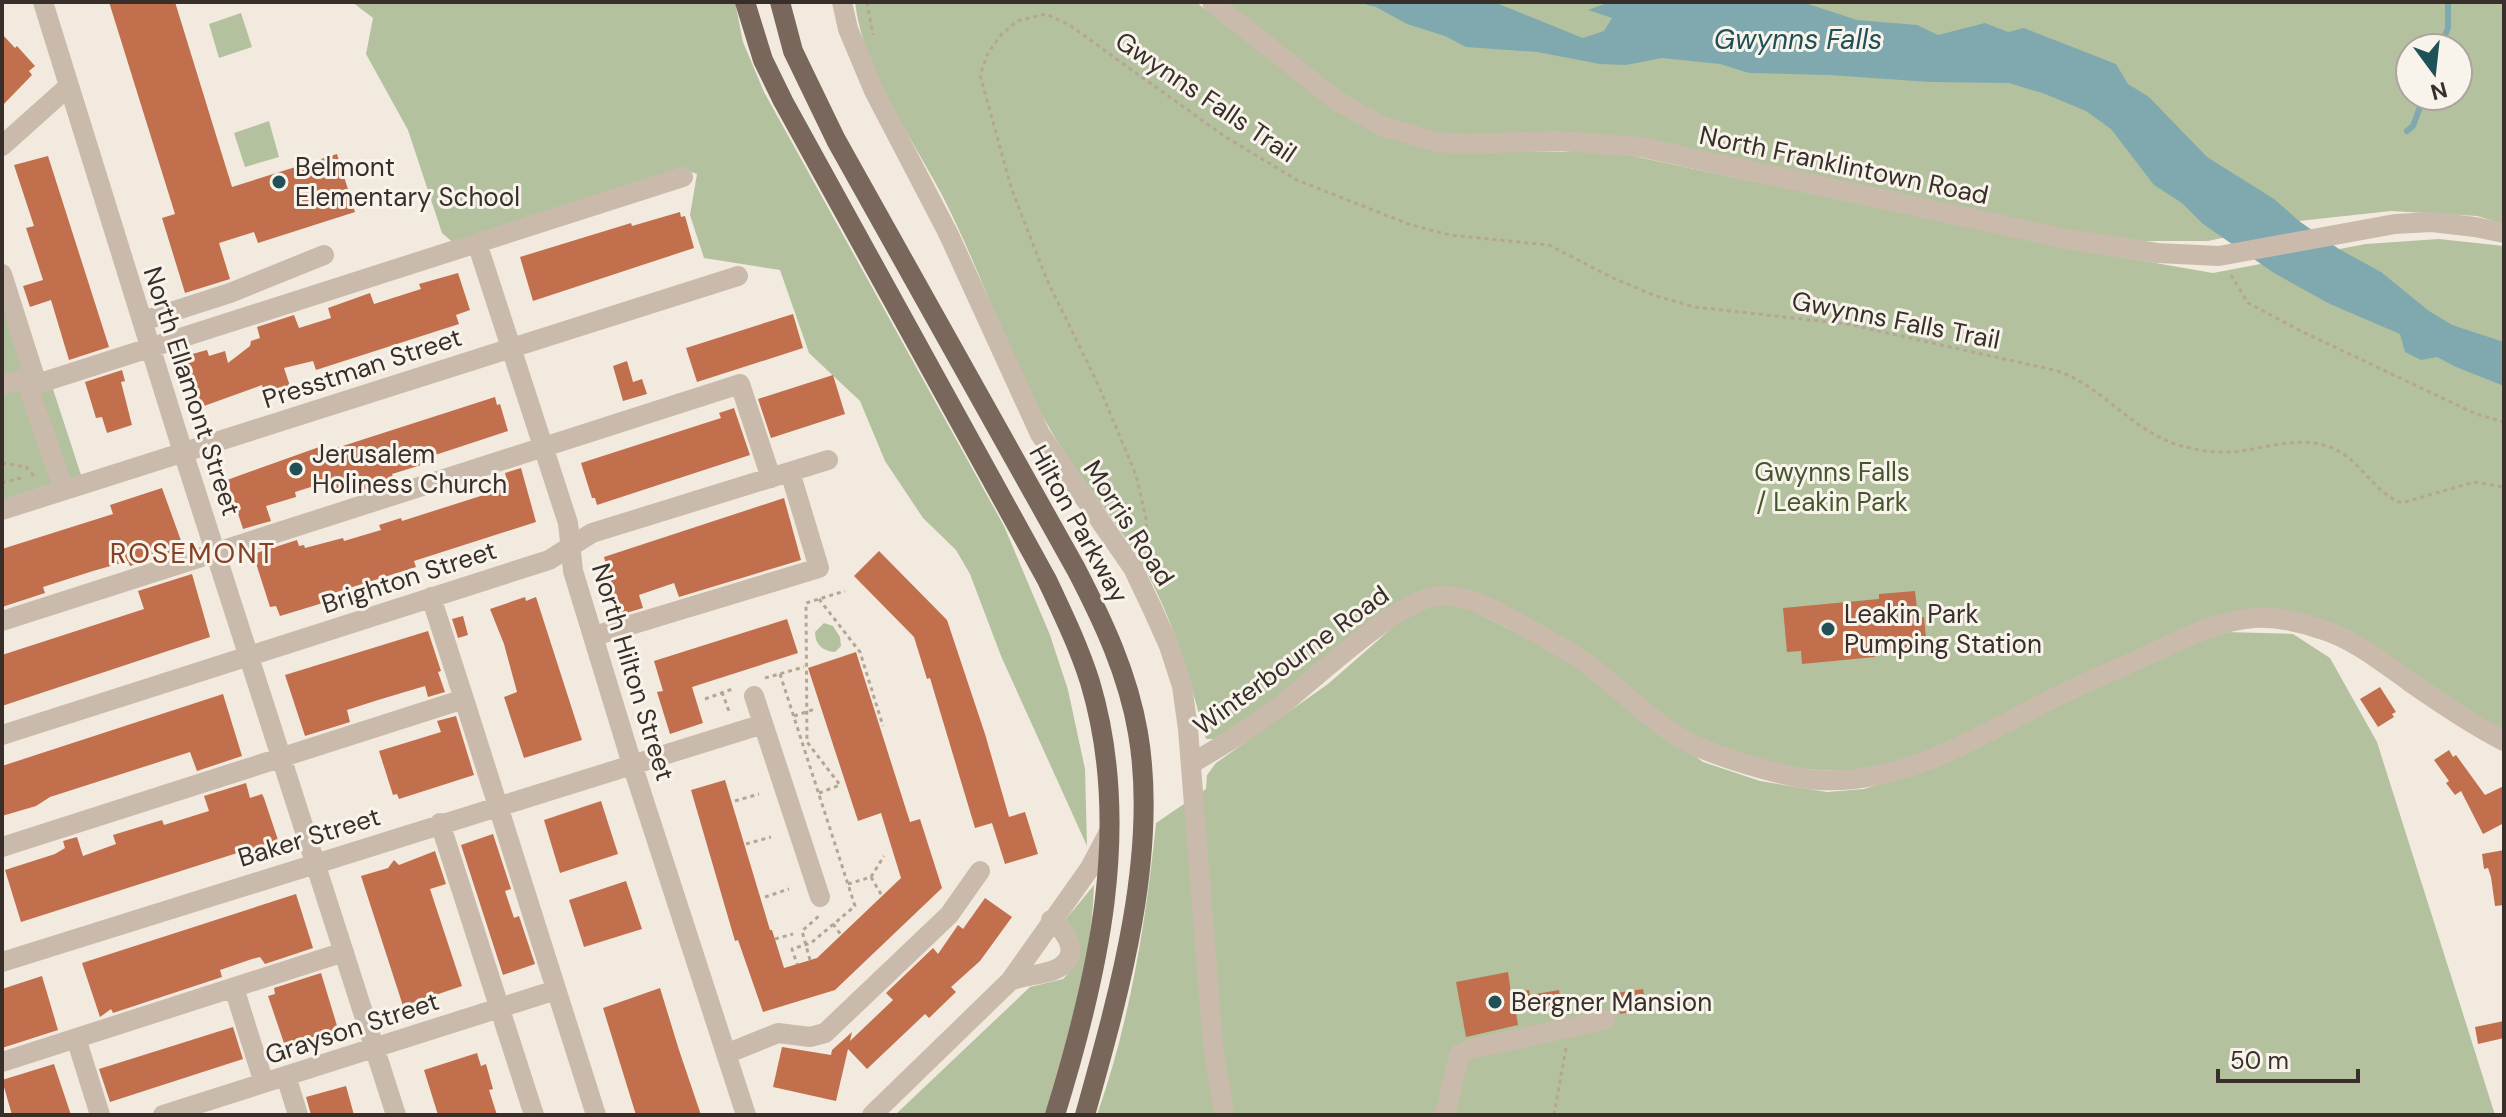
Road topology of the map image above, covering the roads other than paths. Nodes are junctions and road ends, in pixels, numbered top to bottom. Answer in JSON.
{"nodes":[{"id":1,"x":43,"y":2,"type":"edge"},
{"id":2,"x":745,"y":2,"type":"edge"},
{"id":3,"x":780,"y":2,"type":"edge"},
{"id":4,"x":842,"y":2,"type":"edge"},
{"id":5,"x":1212,"y":2,"type":"edge"},
{"id":6,"x":69,"y":86,"type":"junction"},
{"id":7,"x":2,"y":146,"type":"edge"},
{"id":8,"x":683,"y":177,"type":"dead end"},
{"id":9,"x":2504,"y":233,"type":"edge"},
{"id":10,"x":477,"y":243,"type":"junction"},
{"id":11,"x":324,"y":255,"type":"dead end"},
{"id":12,"x":2,"y":274,"type":"edge"},
{"id":13,"x":738,"y":276,"type":"dead end"},
{"id":14,"x":143,"y":321,"type":"junction"},
{"id":15,"x":151,"y":347,"type":"junction"},
{"id":16,"x":511,"y":348,"type":"junction"},
{"id":17,"x":30,"y":376,"type":"junction"},
{"id":18,"x":2,"y":385,"type":"edge"},
{"id":19,"x":543,"y":447,"type":"junction"},
{"id":20,"x":183,"y":452,"type":"junction"},
{"id":21,"x":828,"y":460,"type":"dead end"},
{"id":22,"x":780,"y":475,"type":"junction"},
{"id":23,"x":64,"y":490,"type":"junction"},
{"id":24,"x":2,"y":510,"type":"edge"},
{"id":25,"x":571,"y":546,"type":"junction"},
{"id":26,"x":216,"y":552,"type":"junction"},
{"id":27,"x":431,"y":597,"type":"junction"},
{"id":28,"x":2,"y":621,"type":"edge"},
{"id":29,"x":594,"y":636,"type":"junction"},
{"id":30,"x":250,"y":655,"type":"junction"},
{"id":31,"x":754,"y":696,"type":"dead end"},
{"id":32,"x":464,"y":699,"type":"junction"},
{"id":33,"x":763,"y":724,"type":"junction"},
{"id":34,"x":2,"y":735,"type":"edge"},
{"id":35,"x":2504,"y":741,"type":"edge"},
{"id":36,"x":282,"y":758,"type":"junction"},
{"id":37,"x":632,"y":764,"type":"junction"},
{"id":38,"x":1191,"y":764,"type":"junction"},
{"id":39,"x":497,"y":806,"type":"junction"},
{"id":40,"x":440,"y":823,"type":"junction"},
{"id":41,"x":1110,"y":831,"type":"junction"},
{"id":42,"x":2,"y":847,"type":"edge"},
{"id":43,"x":315,"y":862,"type":"junction"},
{"id":44,"x":980,"y":871,"type":"dead end"},
{"id":45,"x":821,"y":905,"type":"road end"},
{"id":46,"x":1051,"y":920,"type":"junction"},
{"id":47,"x":344,"y":952,"type":"junction"},
{"id":48,"x":2,"y":962,"type":"edge"},
{"id":49,"x":1010,"y":981,"type":"junction"},
{"id":50,"x":234,"y":988,"type":"junction"},
{"id":51,"x":556,"y":990,"type":"junction"},
{"id":52,"x":499,"y":1009,"type":"junction"},
{"id":53,"x":1605,"y":1020,"type":"dead end"},
{"id":54,"x":76,"y":1038,"type":"junction"},
{"id":55,"x":375,"y":1048,"type":"junction"},
{"id":56,"x":726,"y":1054,"type":"junction"},
{"id":57,"x":2,"y":1062,"type":"edge"},
{"id":58,"x":286,"y":1076,"type":"junction"},
{"id":59,"x":264,"y":1083,"type":"junction"},
{"id":60,"x":296,"y":1109,"type":"edge"},
{"id":61,"x":100,"y":1115,"type":"edge"},
{"id":62,"x":163,"y":1115,"type":"edge"},
{"id":63,"x":396,"y":1115,"type":"edge"},
{"id":64,"x":534,"y":1115,"type":"edge"},
{"id":65,"x":596,"y":1115,"type":"edge"},
{"id":66,"x":746,"y":1115,"type":"edge"},
{"id":67,"x":872,"y":1115,"type":"edge"},
{"id":68,"x":1055,"y":1115,"type":"edge"},
{"id":69,"x":1085,"y":1115,"type":"edge"},
{"id":70,"x":1224,"y":1115,"type":"edge"},
{"id":71,"x":1445,"y":1115,"type":"edge"}],
"edges":[{"from":1,"to":6,"type":"street","name":"North Ellamont Street"},
{"from":2,"to":41,"type":"main road"},
{"from":3,"to":69,"type":"main road","name":"Hilton Parkway"},
{"from":4,"to":38,"type":"street","name":"Morris Road"},
{"from":5,"to":9,"type":"street","name":"North Franklintown Road"},
{"from":6,"to":7,"type":"street"},
{"from":6,"to":14,"type":"street","name":"North Ellamont Street"},
{"from":8,"to":10,"type":"street"},
{"from":10,"to":15,"type":"street"},
{"from":10,"to":16,"type":"street","name":"North Hilton Street"},
{"from":11,"to":14,"type":"street"},
{"from":12,"to":17,"type":"street"},
{"from":13,"to":16,"type":"street","name":"Presstman Street"},
{"from":14,"to":15,"type":"street","name":"North Ellamont Street"},
{"from":15,"to":17,"type":"street"},
{"from":15,"to":20,"type":"street","name":"North Ellamont Street"},
{"from":16,"to":19,"type":"street","name":"North Hilton Street"},
{"from":16,"to":20,"type":"street","name":"Presstman Street"},
{"from":17,"to":18,"type":"street"},
{"from":17,"to":23,"type":"street"},
{"from":19,"to":22,"type":"street"},
{"from":19,"to":25,"type":"street","name":"North Hilton Street"},
{"from":19,"to":26,"type":"street"},
{"from":20,"to":23,"type":"street","name":"Presstman Street"},
{"from":20,"to":26,"type":"street","name":"North Ellamont Street"},
{"from":21,"to":22,"type":"street","name":"Brighton Street"},
{"from":22,"to":25,"type":"street","name":"Brighton Street"},
{"from":22,"to":29,"type":"street"},
{"from":23,"to":24,"type":"street","name":"Presstman Street"},
{"from":25,"to":27,"type":"street","name":"Brighton Street"},
{"from":25,"to":29,"type":"street","name":"North Hilton Street"},
{"from":26,"to":28,"type":"street"},
{"from":26,"to":30,"type":"street","name":"North Ellamont Street"},
{"from":27,"to":30,"type":"street","name":"Brighton Street"},
{"from":27,"to":32,"type":"street"},
{"from":29,"to":37,"type":"street","name":"North Hilton Street"},
{"from":30,"to":34,"type":"street","name":"Brighton Street"},
{"from":30,"to":36,"type":"street","name":"North Ellamont Street"},
{"from":31,"to":33,"type":"street"},
{"from":32,"to":36,"type":"street"},
{"from":32,"to":39,"type":"street"},
{"from":33,"to":37,"type":"street","name":"Baker Street"},
{"from":33,"to":45,"type":"street"},
{"from":35,"to":38,"type":"street","name":"Winterbourne Road"},
{"from":36,"to":42,"type":"street"},
{"from":36,"to":43,"type":"street","name":"North Ellamont Street"},
{"from":37,"to":39,"type":"street","name":"Baker Street"},
{"from":37,"to":56,"type":"street","name":"North Hilton Street"},
{"from":38,"to":70,"type":"street","name":"Morris Road"},
{"from":39,"to":40,"type":"street","name":"Baker Street"},
{"from":39,"to":51,"type":"street"},
{"from":40,"to":43,"type":"street","name":"Baker Street"},
{"from":40,"to":52,"type":"street"},
{"from":41,"to":46,"type":"street"},
{"from":41,"to":68,"type":"main road"},
{"from":43,"to":47,"type":"street","name":"North Ellamont Street"},
{"from":43,"to":48,"type":"street","name":"Baker Street"},
{"from":44,"to":56,"type":"street"},
{"from":46,"to":49,"type":"street"},
{"from":46,"to":49,"type":"street"},
{"from":47,"to":50,"type":"street"},
{"from":47,"to":55,"type":"street","name":"North Ellamont Street"},
{"from":49,"to":67,"type":"street"},
{"from":50,"to":54,"type":"street"},
{"from":50,"to":59,"type":"street"},
{"from":51,"to":52,"type":"street","name":"Grayson Street"},
{"from":51,"to":65,"type":"street"},
{"from":52,"to":55,"type":"street","name":"Grayson Street"},
{"from":52,"to":64,"type":"street"},
{"from":53,"to":71,"type":"street"},
{"from":54,"to":57,"type":"street"},
{"from":54,"to":61,"type":"street"},
{"from":55,"to":58,"type":"street","name":"Grayson Street"},
{"from":55,"to":63,"type":"street","name":"North Ellamont Street"},
{"from":56,"to":66,"type":"street","name":"North Hilton Street"},
{"from":58,"to":59,"type":"street","name":"Grayson Street"},
{"from":58,"to":60,"type":"street"},
{"from":59,"to":62,"type":"street","name":"Grayson Street"}]}
